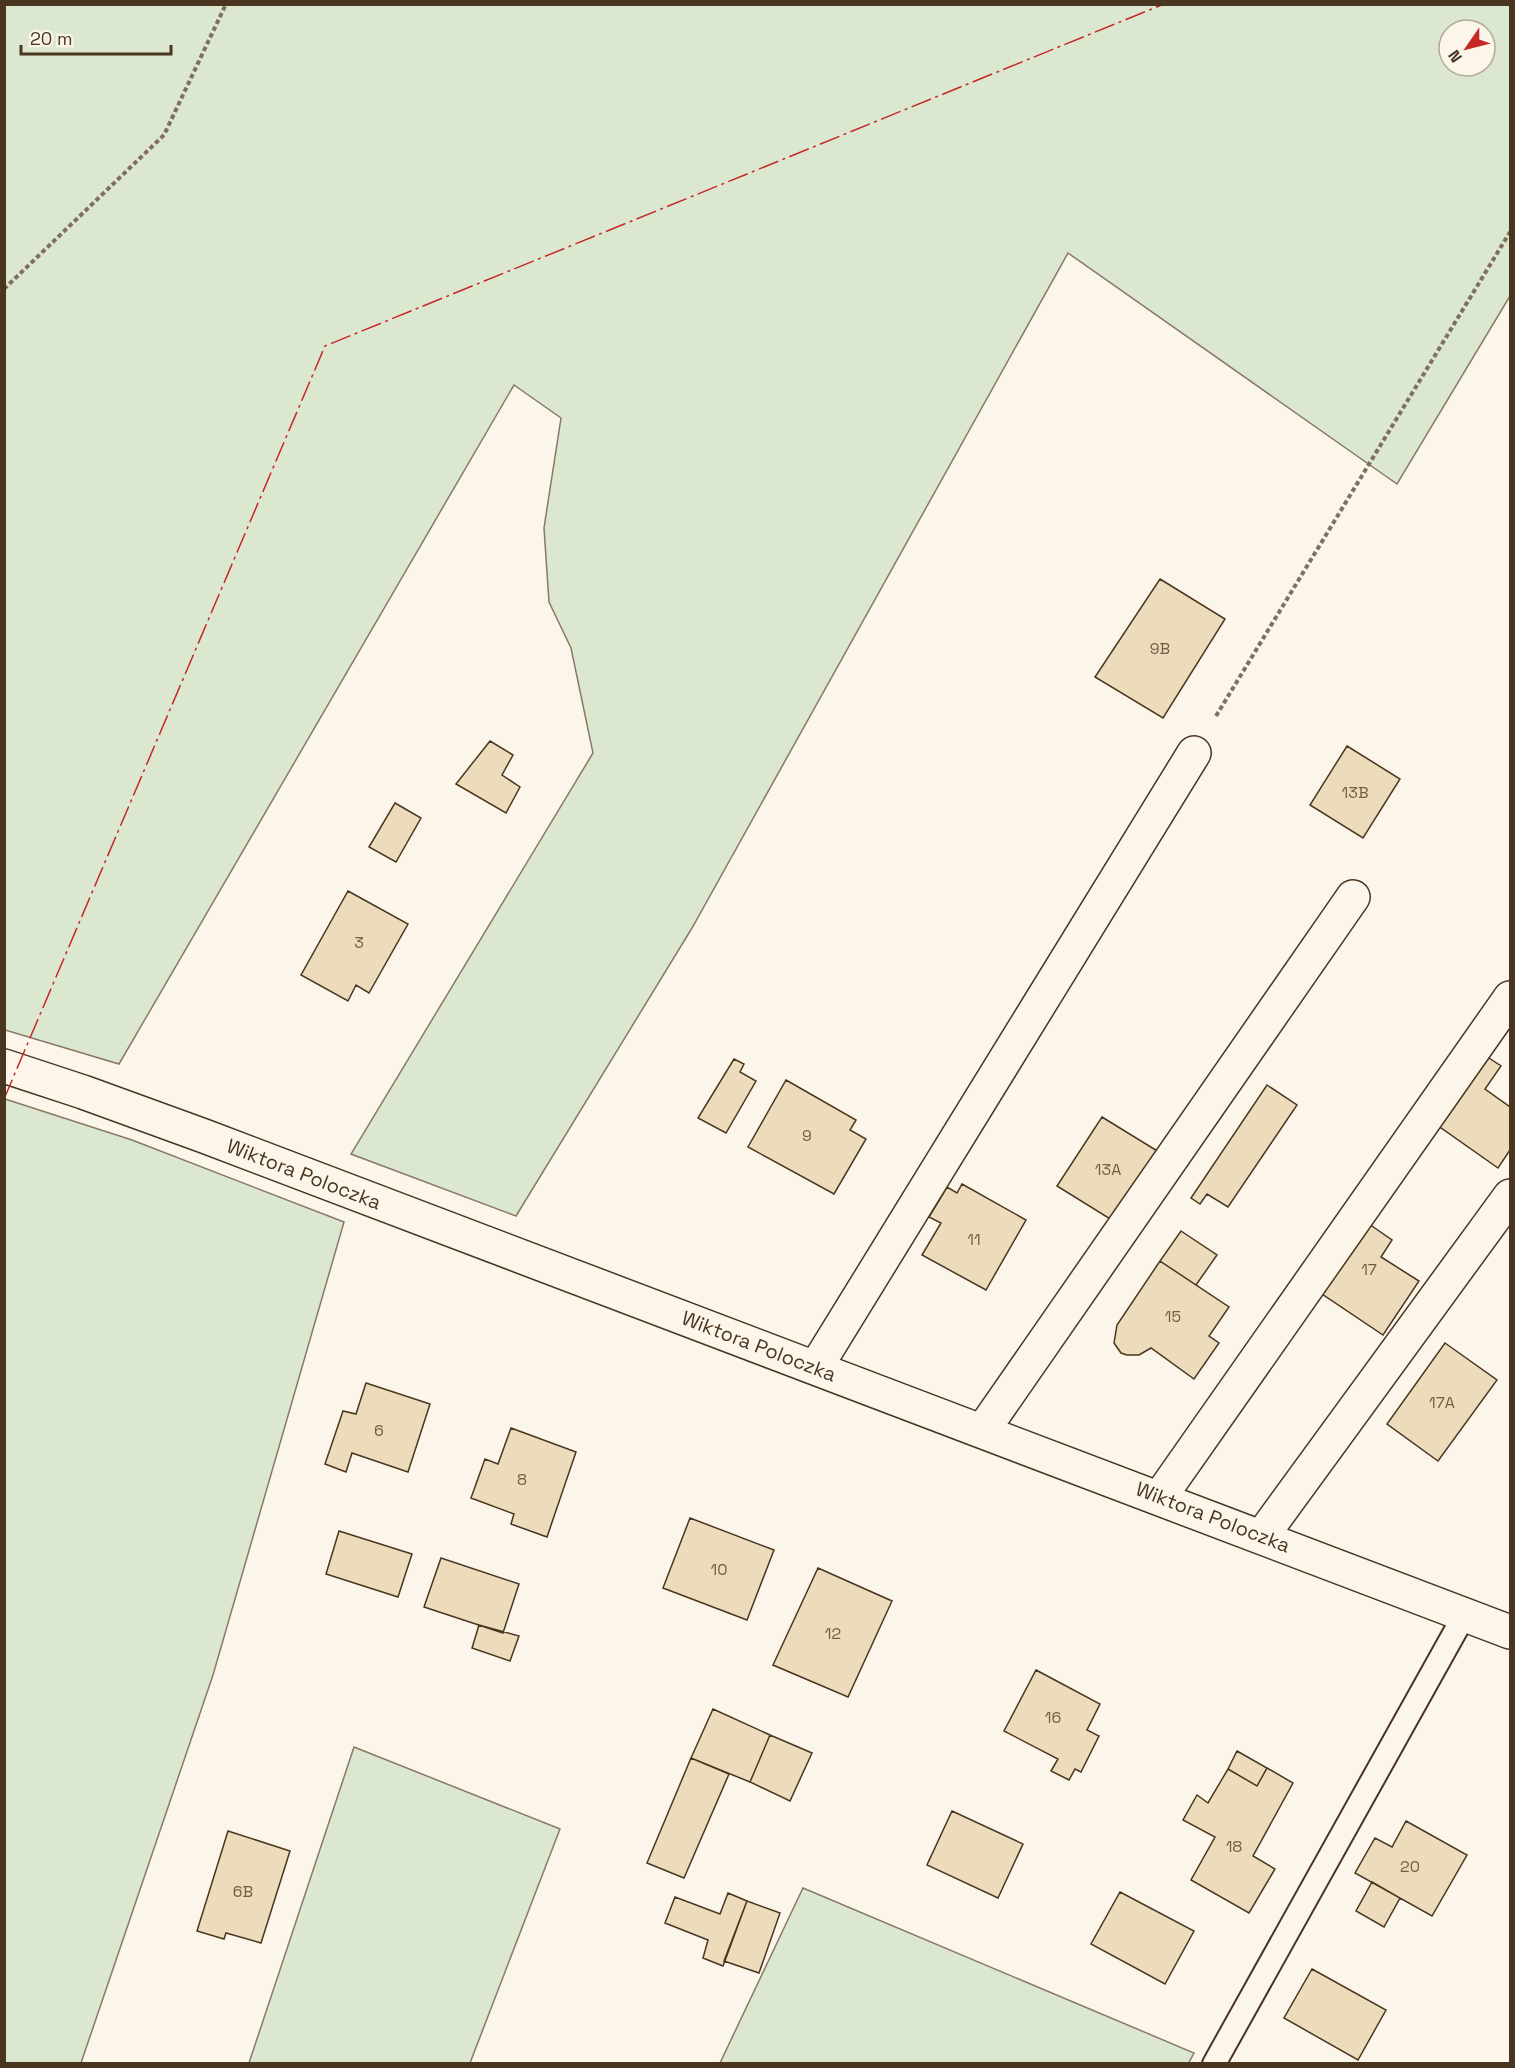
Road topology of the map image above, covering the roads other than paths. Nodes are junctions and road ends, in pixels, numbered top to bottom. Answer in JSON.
{"nodes":[{"id":1,"x":1194,"y":753,"type":"road end"},
{"id":2,"x":1353,"y":897,"type":"dead end"},
{"id":3,"x":1510,"y":998,"type":"edge"},
{"id":4,"x":4,"y":1066,"type":"edge"},
{"id":5,"x":1510,"y":1196,"type":"edge"},
{"id":6,"x":816,"y":1367,"type":"junction"},
{"id":7,"x":983,"y":1431,"type":"junction"},
{"id":8,"x":1160,"y":1497,"type":"junction"},
{"id":9,"x":1262,"y":1536,"type":"junction"},
{"id":10,"x":1466,"y":1614,"type":"junction"},
{"id":11,"x":1510,"y":1632,"type":"edge"},
{"id":12,"x":1214,"y":2064,"type":"edge"}],
"edges":[{"from":1,"to":6,"type":"street"},
{"from":2,"to":7,"type":"street"},
{"from":3,"to":8,"type":"street"},
{"from":4,"to":6,"type":"street","name":"Wiktora Poloczka"},
{"from":5,"to":9,"type":"street"},
{"from":6,"to":7,"type":"street","name":"Wiktora Poloczka"},
{"from":7,"to":8,"type":"street","name":"Wiktora Poloczka"},
{"from":8,"to":9,"type":"street","name":"Wiktora Poloczka"},
{"from":9,"to":10,"type":"street","name":"Wiktora Poloczka"},
{"from":10,"to":11,"type":"street","name":"Wiktora Poloczka"},
{"from":10,"to":12,"type":"lane"}]}
